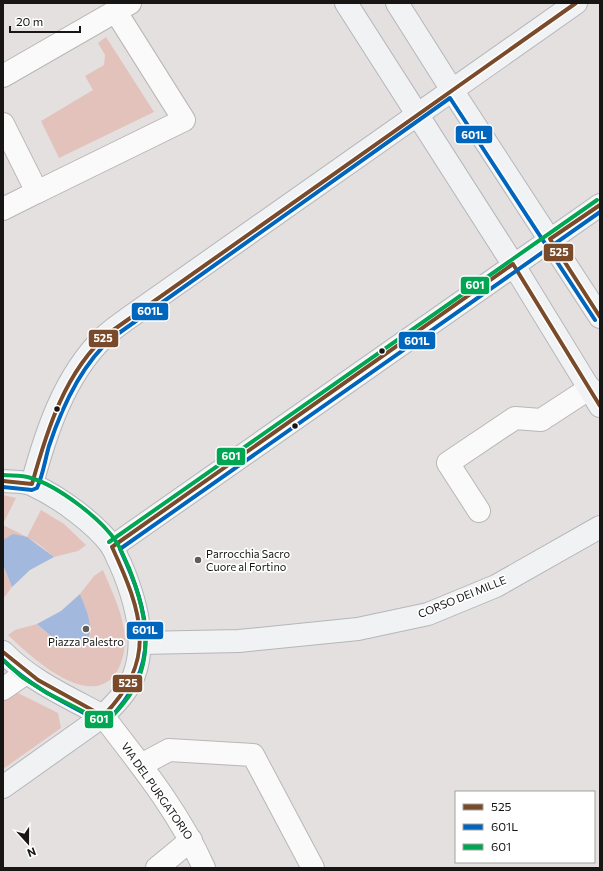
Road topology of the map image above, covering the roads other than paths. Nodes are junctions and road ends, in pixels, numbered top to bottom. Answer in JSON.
{"nodes":[{"id":1,"x":346,"y":3,"type":"edge"},
{"id":2,"x":398,"y":3,"type":"edge"},
{"id":3,"x":576,"y":3,"type":"edge"},
{"id":4,"x":125,"y":6,"type":"edge"},
{"id":5,"x":3,"y":76,"type":"edge"},
{"id":6,"x":452,"y":90,"type":"junction"},
{"id":7,"x":418,"y":115,"type":"junction"},
{"id":8,"x":3,"y":124,"type":"edge"},
{"id":9,"x":20,"y":200,"type":"edge"},
{"id":10,"x":600,"y":205,"type":"edge"},
{"id":11,"x":550,"y":239,"type":"junction"},
{"id":12,"x":514,"y":264,"type":"junction"},
{"id":13,"x":600,"y":317,"type":"edge"},
{"id":14,"x":596,"y":396,"type":"edge"},
{"id":15,"x":3,"y":481,"type":"edge"},
{"id":16,"x":32,"y":484,"type":"junction"},
{"id":17,"x":479,"y":511,"type":"dead end"},
{"id":18,"x":600,"y":527,"type":"edge"},
{"id":19,"x":112,"y":547,"type":"junction"},
{"id":20,"x":140,"y":643,"type":"junction"},
{"id":21,"x":3,"y":652,"type":"edge"},
{"id":22,"x":26,"y":673,"type":"junction"},
{"id":23,"x":3,"y":689,"type":"edge"},
{"id":24,"x":103,"y":716,"type":"junction"},
{"id":25,"x":141,"y":765,"type":"junction"},
{"id":26,"x":3,"y":787,"type":"edge"},
{"id":27,"x":191,"y":840,"type":"junction"},
{"id":28,"x":157,"y":868,"type":"edge"},
{"id":29,"x":204,"y":868,"type":"edge"},
{"id":30,"x":313,"y":868,"type":"edge"}],
"edges":[{"from":1,"to":7,"type":"main road"},
{"from":2,"to":6,"type":"main road"},
{"from":3,"to":6,"type":"main road"},
{"from":4,"to":5,"type":"street"},
{"from":4,"to":9,"type":"street"},
{"from":6,"to":7,"type":"main road"},
{"from":6,"to":11,"type":"main road"},
{"from":7,"to":12,"type":"main road"},
{"from":7,"to":16,"type":"main road"},
{"from":8,"to":9,"type":"street"},
{"from":10,"to":11,"type":"main road"},
{"from":11,"to":12,"type":"main road"},
{"from":11,"to":13,"type":"main road"},
{"from":12,"to":14,"type":"main road"},
{"from":12,"to":19,"type":"main road"},
{"from":14,"to":17,"type":"street"},
{"from":15,"to":16,"type":"main road"},
{"from":16,"to":19,"type":"main road"},
{"from":18,"to":20,"type":"main road","name":"CORSO DEI MILLE"},
{"from":19,"to":20,"type":"main road"},
{"from":20,"to":24,"type":"main road"},
{"from":21,"to":22,"type":"main road"},
{"from":22,"to":23,"type":"street"},
{"from":22,"to":24,"type":"main road"},
{"from":24,"to":25,"type":"street","name":"VIA DEL PURGATORIO"},
{"from":24,"to":26,"type":"main road"},
{"from":25,"to":27,"type":"street","name":"VIA DEL PURGATORIO"},
{"from":25,"to":30,"type":"street"},
{"from":27,"to":28,"type":"street"},
{"from":27,"to":29,"type":"street","name":"VIA DEL PURGATORIO"}]}
